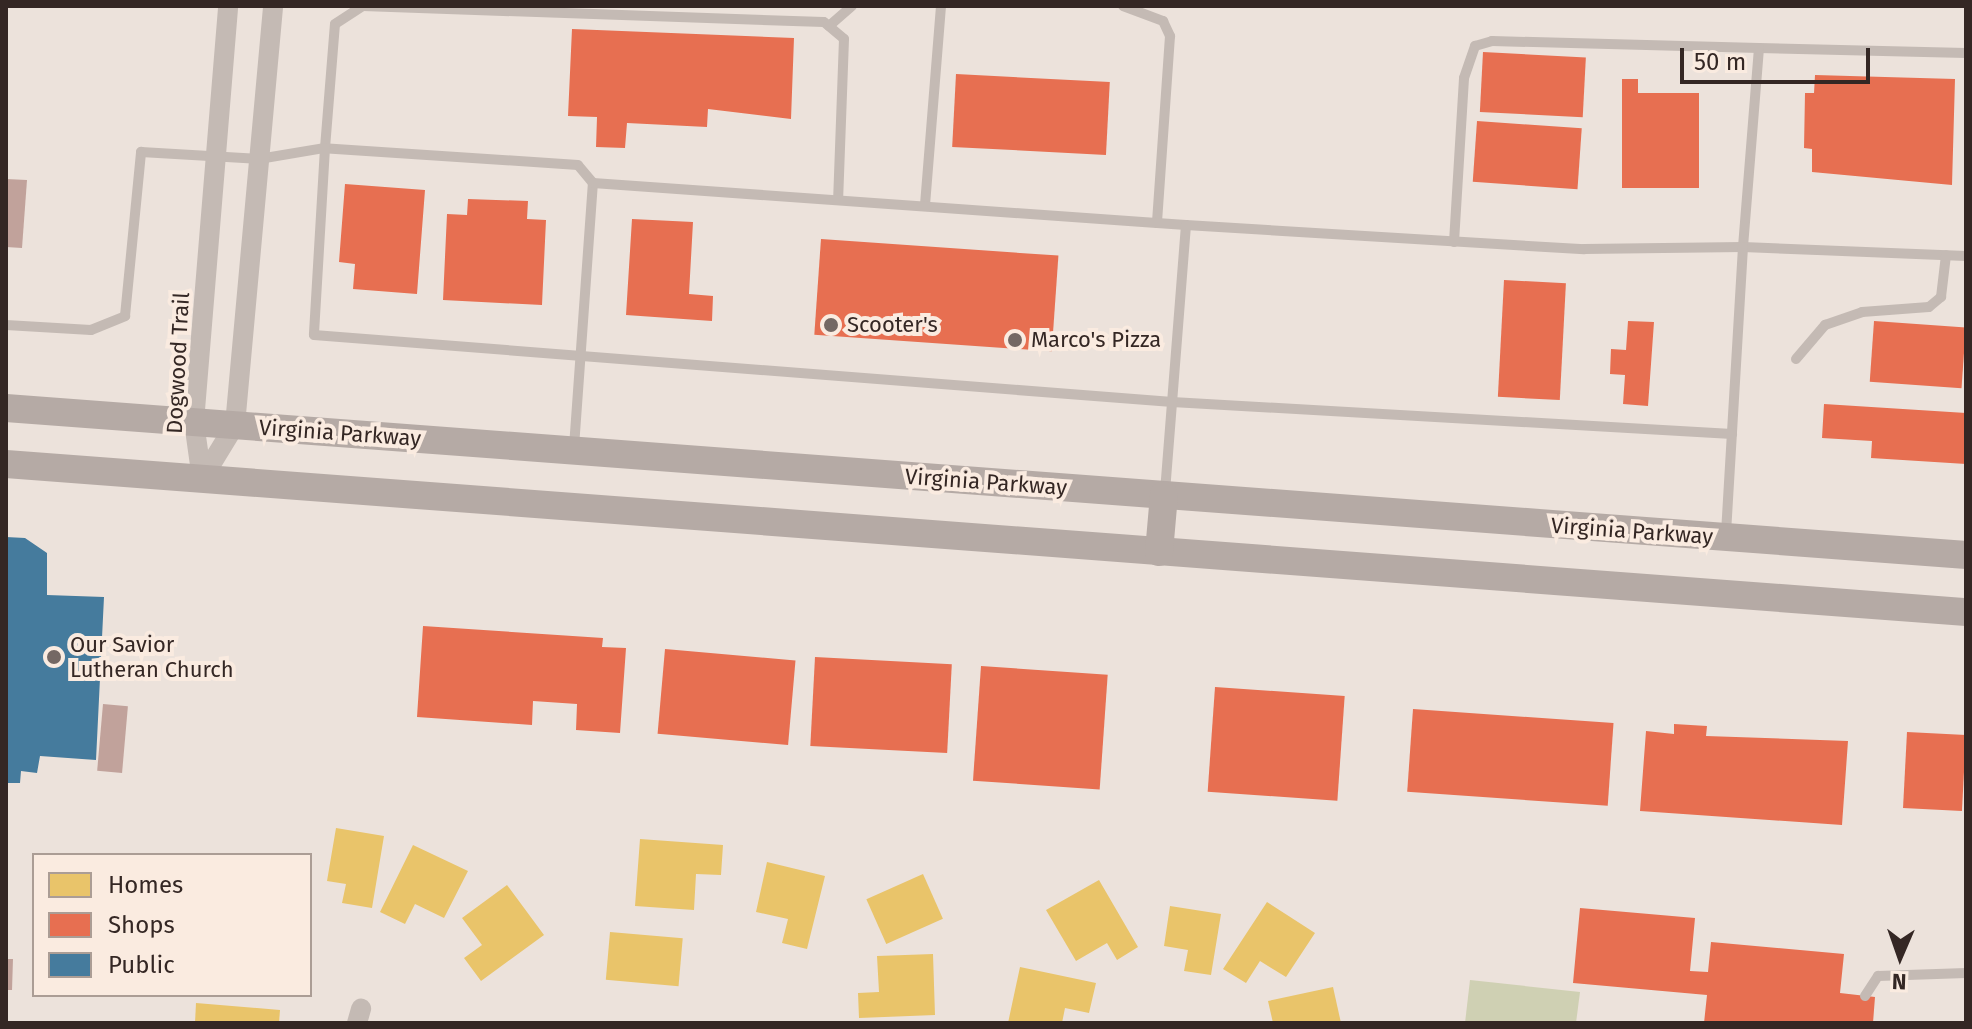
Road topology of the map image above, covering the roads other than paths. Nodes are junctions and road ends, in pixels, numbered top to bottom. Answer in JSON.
{"nodes":[{"id":1,"x":228,"y":6,"type":"edge"},
{"id":2,"x":273,"y":6,"type":"edge"},
{"id":3,"x":852,"y":6,"type":"edge"},
{"id":4,"x":941,"y":6,"type":"edge"},
{"id":5,"x":1123,"y":6,"type":"edge"},
{"id":6,"x":829,"y":26,"type":"junction"},
{"id":7,"x":1759,"y":48,"type":"junction"},
{"id":8,"x":1966,"y":53,"type":"edge"},
{"id":9,"x":325,"y":148,"type":"junction"},
{"id":10,"x":216,"y":158,"type":"junction"},
{"id":11,"x":259,"y":159,"type":"junction"},
{"id":12,"x":593,"y":183,"type":"junction"},
{"id":13,"x":838,"y":199,"type":"junction"},
{"id":14,"x":925,"y":205,"type":"junction"},
{"id":15,"x":1157,"y":223,"type":"junction"},
{"id":16,"x":1186,"y":225,"type":"junction"},
{"id":17,"x":1454,"y":242,"type":"junction"},
{"id":18,"x":1743,"y":247,"type":"junction"},
{"id":19,"x":1946,"y":255,"type":"junction"},
{"id":20,"x":1966,"y":256,"type":"edge"},
{"id":21,"x":6,"y":325,"type":"edge"},
{"id":22,"x":580,"y":356,"type":"junction"},
{"id":23,"x":1796,"y":359,"type":"dead end"},
{"id":24,"x":1172,"y":402,"type":"junction"},
{"id":25,"x":6,"y":408,"type":"edge"},
{"id":26,"x":194,"y":422,"type":"junction"},
{"id":27,"x":235,"y":425,"type":"junction"},
{"id":28,"x":1732,"y":434,"type":"junction"},
{"id":29,"x":574,"y":451,"type":"junction"},
{"id":30,"x":6,"y":464,"type":"edge"},
{"id":31,"x":202,"y":479,"type":"junction"},
{"id":32,"x":1164,"y":495,"type":"junction"},
{"id":33,"x":1725,"y":538,"type":"junction"},
{"id":34,"x":1159,"y":552,"type":"junction"},
{"id":35,"x":1966,"y":555,"type":"edge"},
{"id":36,"x":1966,"y":612,"type":"edge"},
{"id":37,"x":1966,"y":973,"type":"edge"},
{"id":38,"x":1865,"y":996,"type":"dead end"}],
"edges":[{"from":1,"to":10,"type":"street","name":"Dogwood Trail"},
{"from":2,"to":11,"type":"street"},
{"from":3,"to":6,"type":"lane"},
{"from":4,"to":14,"type":"lane"},
{"from":5,"to":15,"type":"lane"},
{"from":6,"to":9,"type":"lane"},
{"from":6,"to":13,"type":"lane"},
{"from":7,"to":8,"type":"lane"},
{"from":7,"to":17,"type":"lane"},
{"from":7,"to":18,"type":"lane"},
{"from":9,"to":11,"type":"lane"},
{"from":9,"to":12,"type":"lane"},
{"from":9,"to":22,"type":"lane"},
{"from":10,"to":11,"type":"lane"},
{"from":10,"to":21,"type":"lane"},
{"from":10,"to":26,"type":"street","name":"Dogwood Trail"},
{"from":11,"to":27,"type":"street"},
{"from":12,"to":13,"type":"lane"},
{"from":12,"to":22,"type":"lane"},
{"from":13,"to":14,"type":"lane"},
{"from":14,"to":15,"type":"lane"},
{"from":15,"to":16,"type":"lane"},
{"from":16,"to":17,"type":"lane"},
{"from":16,"to":24,"type":"lane"},
{"from":17,"to":18,"type":"lane"},
{"from":18,"to":19,"type":"lane"},
{"from":18,"to":28,"type":"lane"},
{"from":19,"to":20,"type":"lane"},
{"from":19,"to":23,"type":"lane"},
{"from":22,"to":24,"type":"lane"},
{"from":22,"to":29,"type":"lane"},
{"from":24,"to":28,"type":"lane"},
{"from":24,"to":32,"type":"lane"},
{"from":25,"to":26,"type":"main road","name":"Virginia Parkway"},
{"from":26,"to":27,"type":"main road","name":"Virginia Parkway"},
{"from":26,"to":31,"type":"street","name":"Dogwood Trail"},
{"from":27,"to":29,"type":"main road","name":"Virginia Parkway"},
{"from":27,"to":31,"type":"street"},
{"from":28,"to":33,"type":"lane"},
{"from":29,"to":32,"type":"main road","name":"Virginia Parkway"},
{"from":30,"to":31,"type":"main road"},
{"from":31,"to":34,"type":"main road"},
{"from":32,"to":33,"type":"main road","name":"Virginia Parkway"},
{"from":32,"to":34,"type":"main road"},
{"from":33,"to":35,"type":"main road","name":"Virginia Parkway"},
{"from":34,"to":36,"type":"main road"},
{"from":37,"to":38,"type":"lane"}]}
